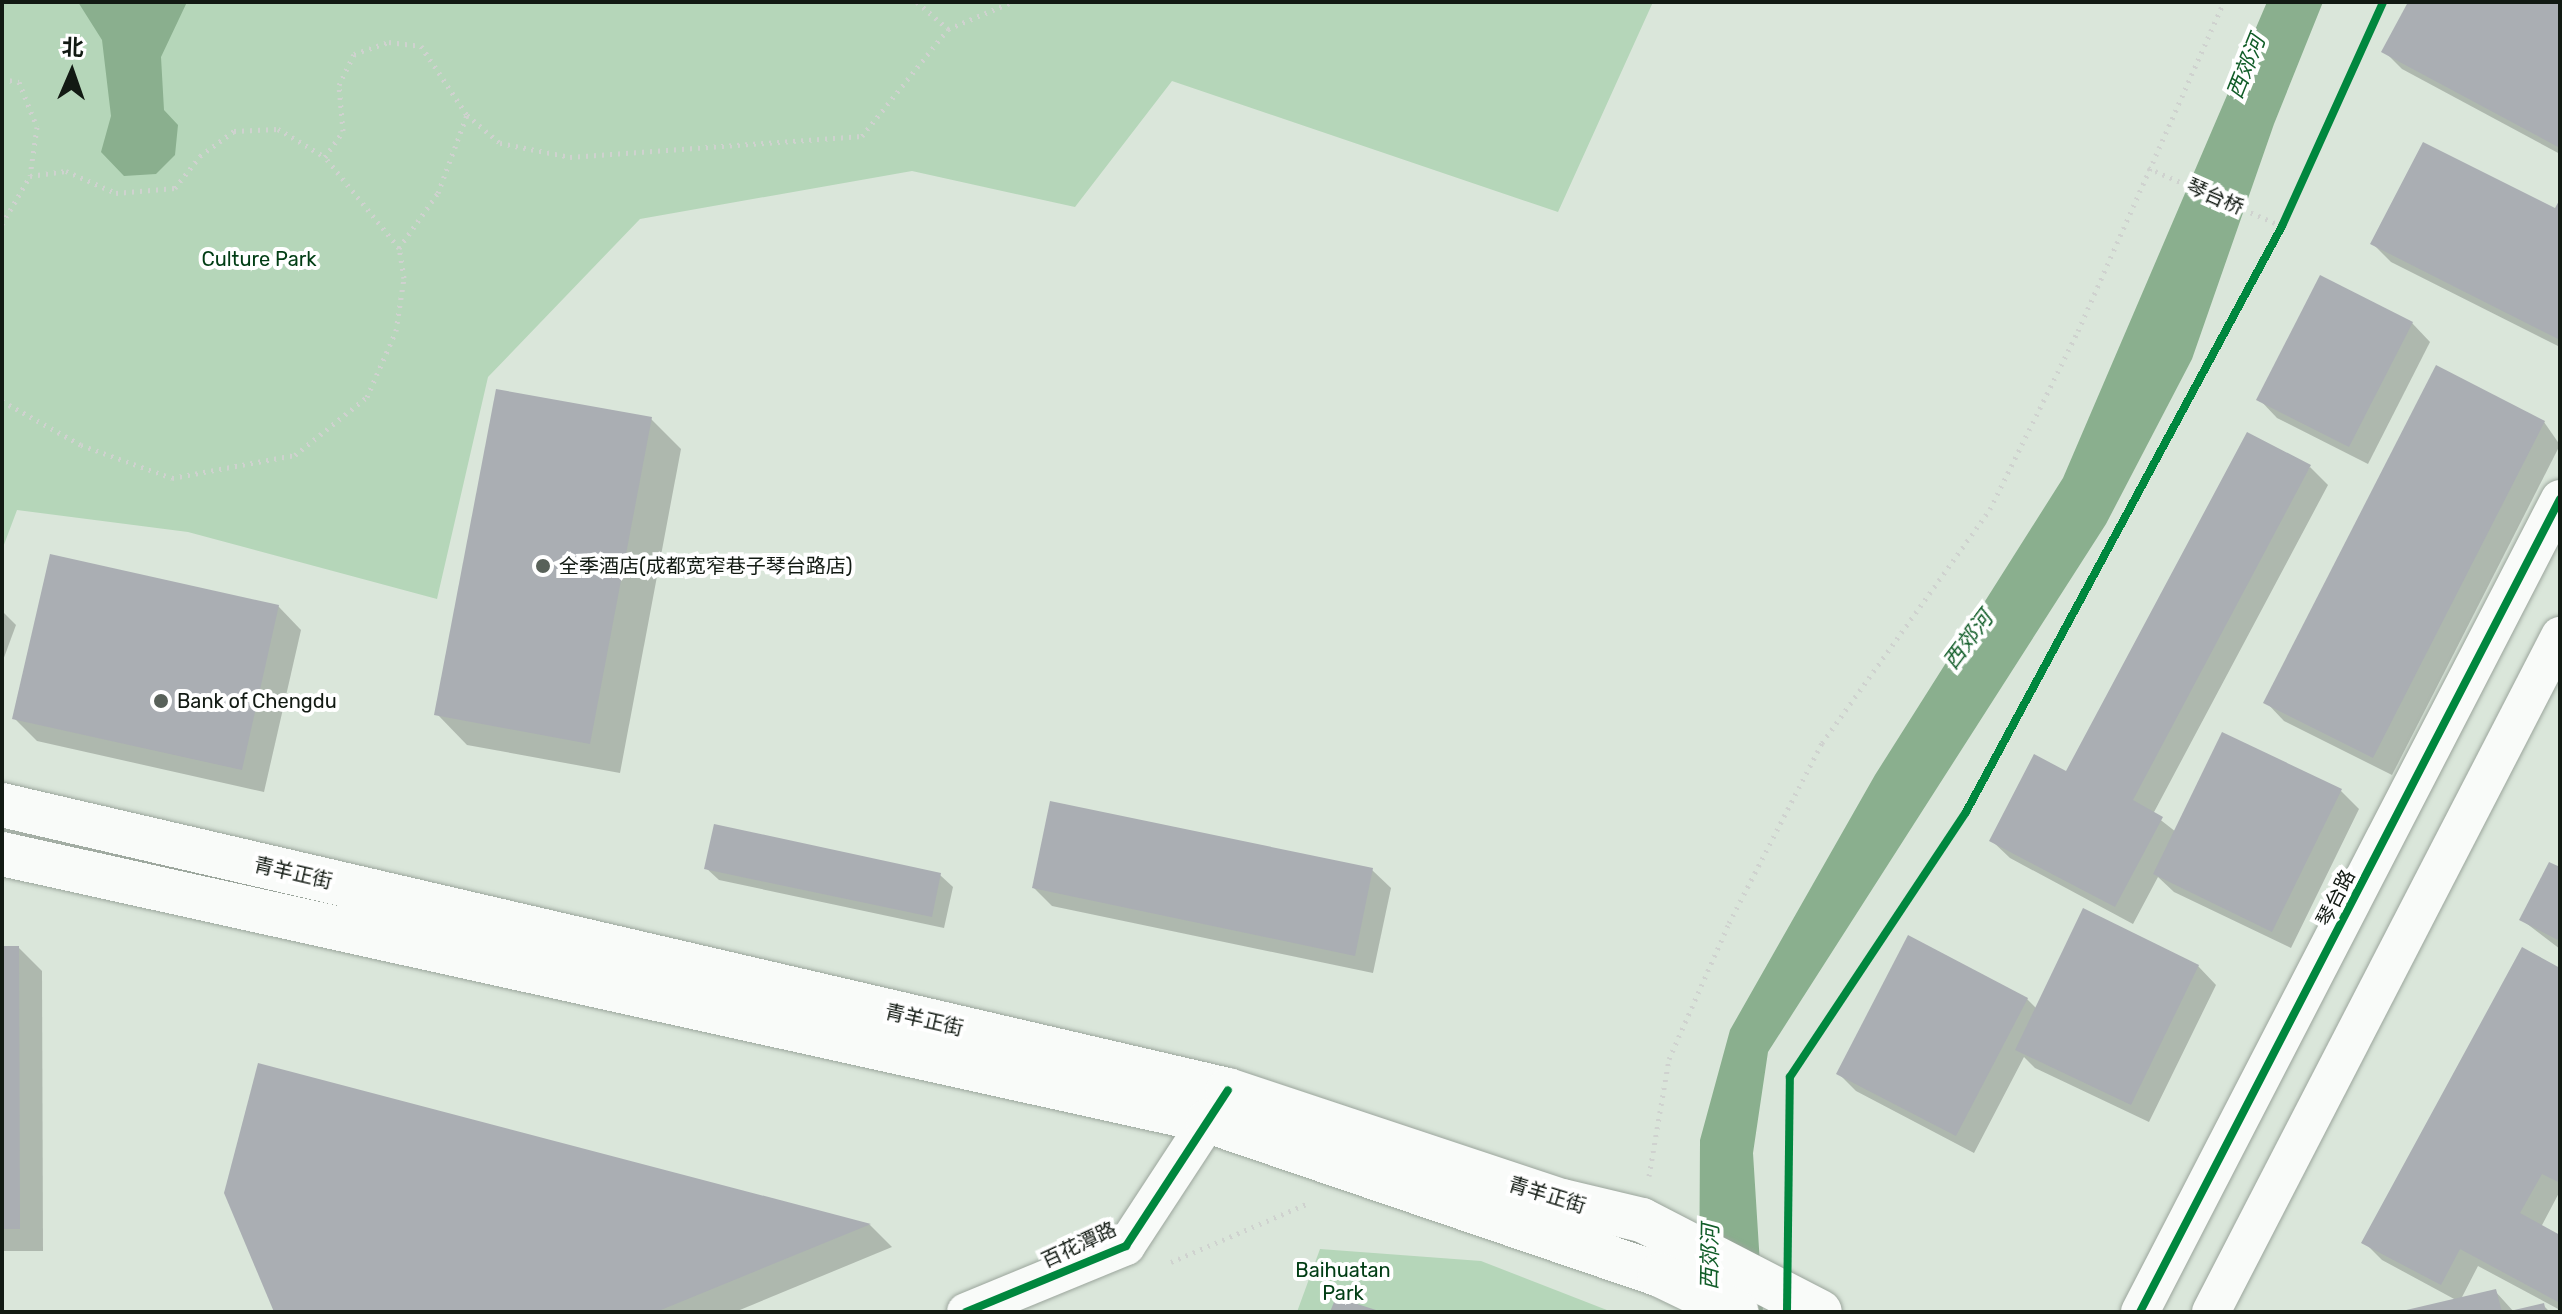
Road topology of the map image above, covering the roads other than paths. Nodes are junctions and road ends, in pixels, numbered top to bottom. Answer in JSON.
{"nodes":[{"id":1,"x":2560,"y":499,"type":"edge"},
{"id":2,"x":2560,"y":636,"type":"edge"},
{"id":3,"x":2,"y":805,"type":"edge"},
{"id":4,"x":2,"y":854,"type":"edge"},
{"id":5,"x":1218,"y":1106,"type":"junction"},
{"id":6,"x":1658,"y":1244,"type":"junction"},
{"id":7,"x":1779,"y":1303,"type":"edge"},
{"id":8,"x":966,"y":1312,"type":"edge"},
{"id":9,"x":2140,"y":1312,"type":"edge"},
{"id":10,"x":2211,"y":1312,"type":"edge"}],
"edges":[{"from":1,"to":9,"type":"street","name":"琴台路"},
{"from":2,"to":10,"type":"street"},
{"from":3,"to":5,"type":"main road","name":"青羊正街"},
{"from":4,"to":5,"type":"main road","name":"青羊正街"},
{"from":5,"to":6,"type":"main road","name":"青羊正街"},
{"from":5,"to":6,"type":"main road","name":"青羊正街"},
{"from":5,"to":8,"type":"street","name":"百花潭路"},
{"from":6,"to":7,"type":"main road","name":"青羊正街"}]}
